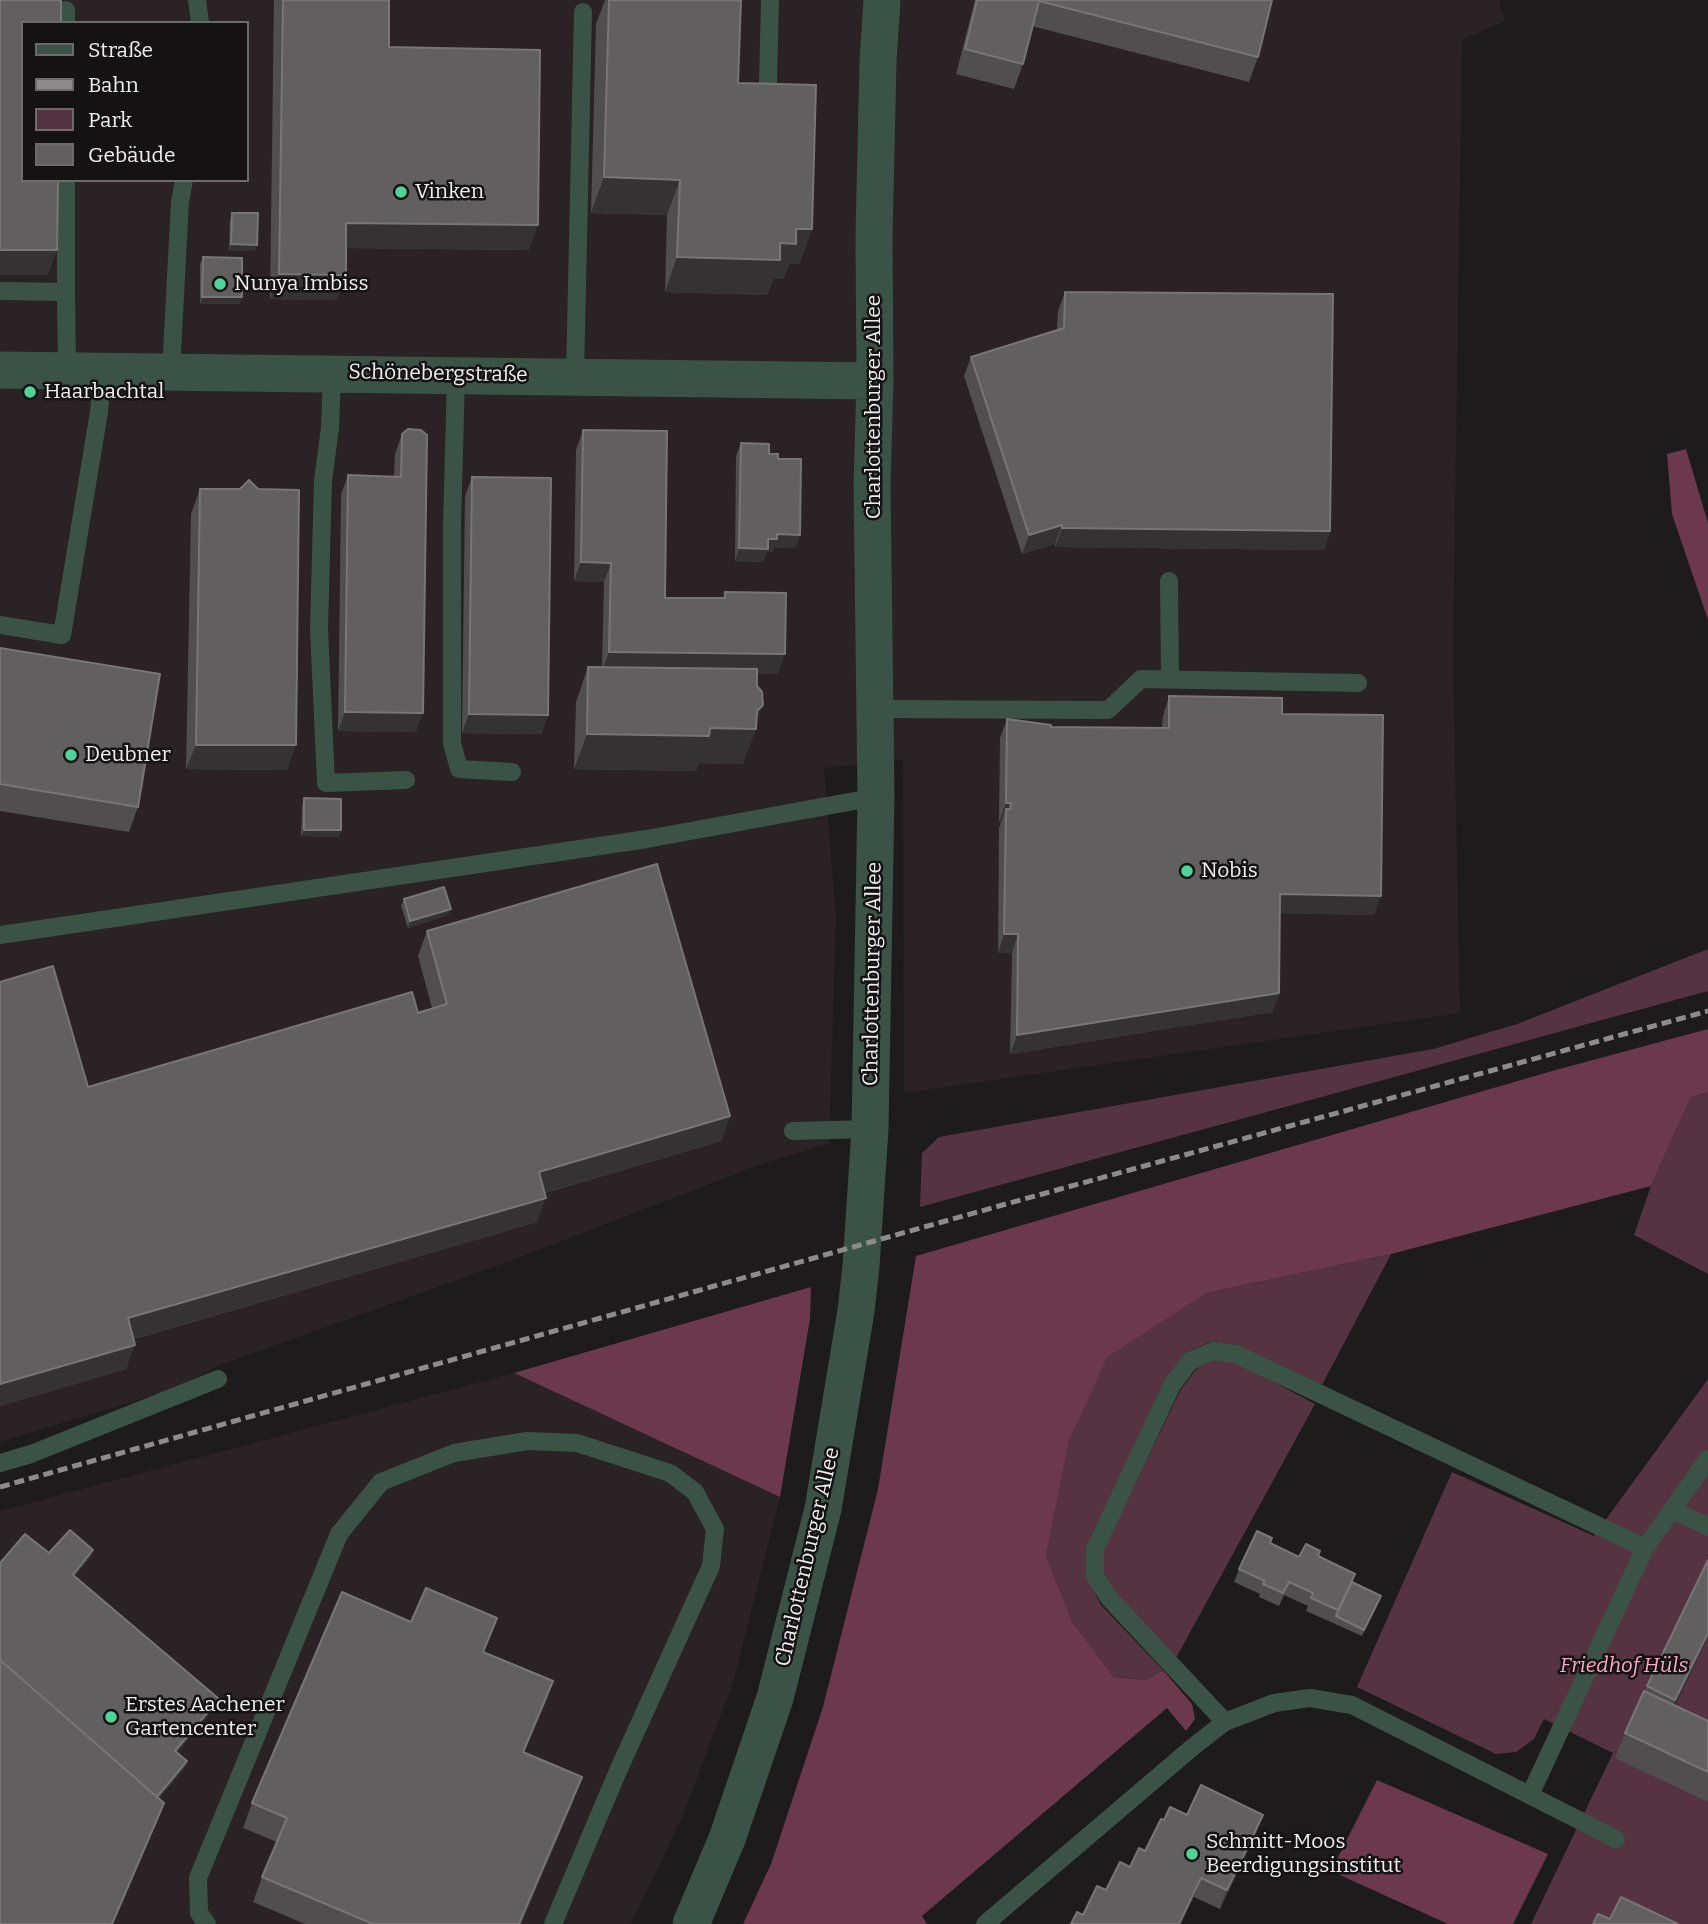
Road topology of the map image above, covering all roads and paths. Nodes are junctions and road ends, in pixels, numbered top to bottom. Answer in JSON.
{"nodes":[{"id":1,"x":197,"y":0,"type":"edge"},
{"id":2,"x":771,"y":0,"type":"edge"},
{"id":3,"x":882,"y":0,"type":"edge"},
{"id":4,"x":583,"y":12,"type":"dead end"},
{"id":5,"x":200,"y":21,"type":"edge"},
{"id":6,"x":768,"y":82,"type":"edge"},
{"id":7,"x":66,"y":182,"type":"edge"},
{"id":8,"x":184,"y":182,"type":"edge"},
{"id":9,"x":0,"y":291,"type":"edge"},
{"id":10,"x":66,"y":292,"type":"junction"},
{"id":11,"x":0,"y":370,"type":"edge"},
{"id":12,"x":67,"y":370,"type":"junction"},
{"id":13,"x":103,"y":370,"type":"junction"},
{"id":14,"x":171,"y":371,"type":"junction"},
{"id":15,"x":332,"y":373,"type":"junction"},
{"id":16,"x":456,"y":375,"type":"junction"},
{"id":17,"x":575,"y":376,"type":"junction"},
{"id":18,"x":876,"y":382,"type":"junction"},
{"id":19,"x":1169,"y":581,"type":"dead end"},
{"id":20,"x":0,"y":625,"type":"edge"},
{"id":21,"x":1170,"y":678,"type":"junction"},
{"id":22,"x":1358,"y":683,"type":"dead end"},
{"id":23,"x":875,"y":709,"type":"junction"},
{"id":24,"x":512,"y":772,"type":"dead end"},
{"id":25,"x":406,"y":780,"type":"dead end"},
{"id":26,"x":876,"y":797,"type":"junction"},
{"id":27,"x":0,"y":935,"type":"edge"},
{"id":28,"x":870,"y":1129,"type":"junction"},
{"id":29,"x":793,"y":1131,"type":"dead end"},
{"id":30,"x":218,"y":1379,"type":"dead end"},
{"id":31,"x":1708,"y":1458,"type":"edge"},
{"id":32,"x":0,"y":1463,"type":"edge"},
{"id":33,"x":1673,"y":1510,"type":"junction"},
{"id":34,"x":1708,"y":1527,"type":"edge"},
{"id":35,"x":1645,"y":1548,"type":"junction"},
{"id":36,"x":1225,"y":1722,"type":"junction"},
{"id":37,"x":1530,"y":1795,"type":"junction"},
{"id":38,"x":1616,"y":1839,"type":"dead end"},
{"id":39,"x":207,"y":1924,"type":"edge"},
{"id":40,"x":553,"y":1924,"type":"edge"},
{"id":41,"x":691,"y":1924,"type":"edge"},
{"id":42,"x":985,"y":1924,"type":"edge"}],
"edges":[{"from":1,"to":5,"type":"lane"},
{"from":2,"to":6,"type":"lane"},
{"from":3,"to":18,"type":"street","name":"Charlottenburger Allee"},
{"from":4,"to":17,"type":"lane"},
{"from":7,"to":10,"type":"lane"},
{"from":8,"to":14,"type":"lane"},
{"from":9,"to":10,"type":"lane"},
{"from":10,"to":12,"type":"lane"},
{"from":11,"to":12,"type":"street","name":"Schönebergstraße"},
{"from":12,"to":13,"type":"street","name":"Schönebergstraße"},
{"from":13,"to":14,"type":"street","name":"Schönebergstraße"},
{"from":13,"to":20,"type":"lane"},
{"from":14,"to":15,"type":"street","name":"Schönebergstraße"},
{"from":15,"to":16,"type":"street","name":"Schönebergstraße"},
{"from":15,"to":25,"type":"lane"},
{"from":16,"to":17,"type":"street","name":"Schönebergstraße"},
{"from":16,"to":24,"type":"lane"},
{"from":17,"to":18,"type":"street","name":"Schönebergstraße"},
{"from":18,"to":23,"type":"street","name":"Charlottenburger Allee"},
{"from":19,"to":21,"type":"lane"},
{"from":21,"to":22,"type":"lane"},
{"from":21,"to":23,"type":"lane"},
{"from":23,"to":26,"type":"street","name":"Charlottenburger Allee"},
{"from":26,"to":27,"type":"lane"},
{"from":26,"to":28,"type":"street","name":"Charlottenburger Allee"},
{"from":28,"to":29,"type":"lane"},
{"from":28,"to":41,"type":"street","name":"Charlottenburger Allee"},
{"from":30,"to":32,"type":"lane"},
{"from":31,"to":33,"type":"lane"},
{"from":33,"to":34,"type":"lane"},
{"from":33,"to":35,"type":"lane"},
{"from":35,"to":36,"type":"lane"},
{"from":35,"to":37,"type":"lane"},
{"from":36,"to":37,"type":"lane"},
{"from":36,"to":42,"type":"lane"},
{"from":37,"to":38,"type":"lane"},
{"from":39,"to":40,"type":"lane"}]}
